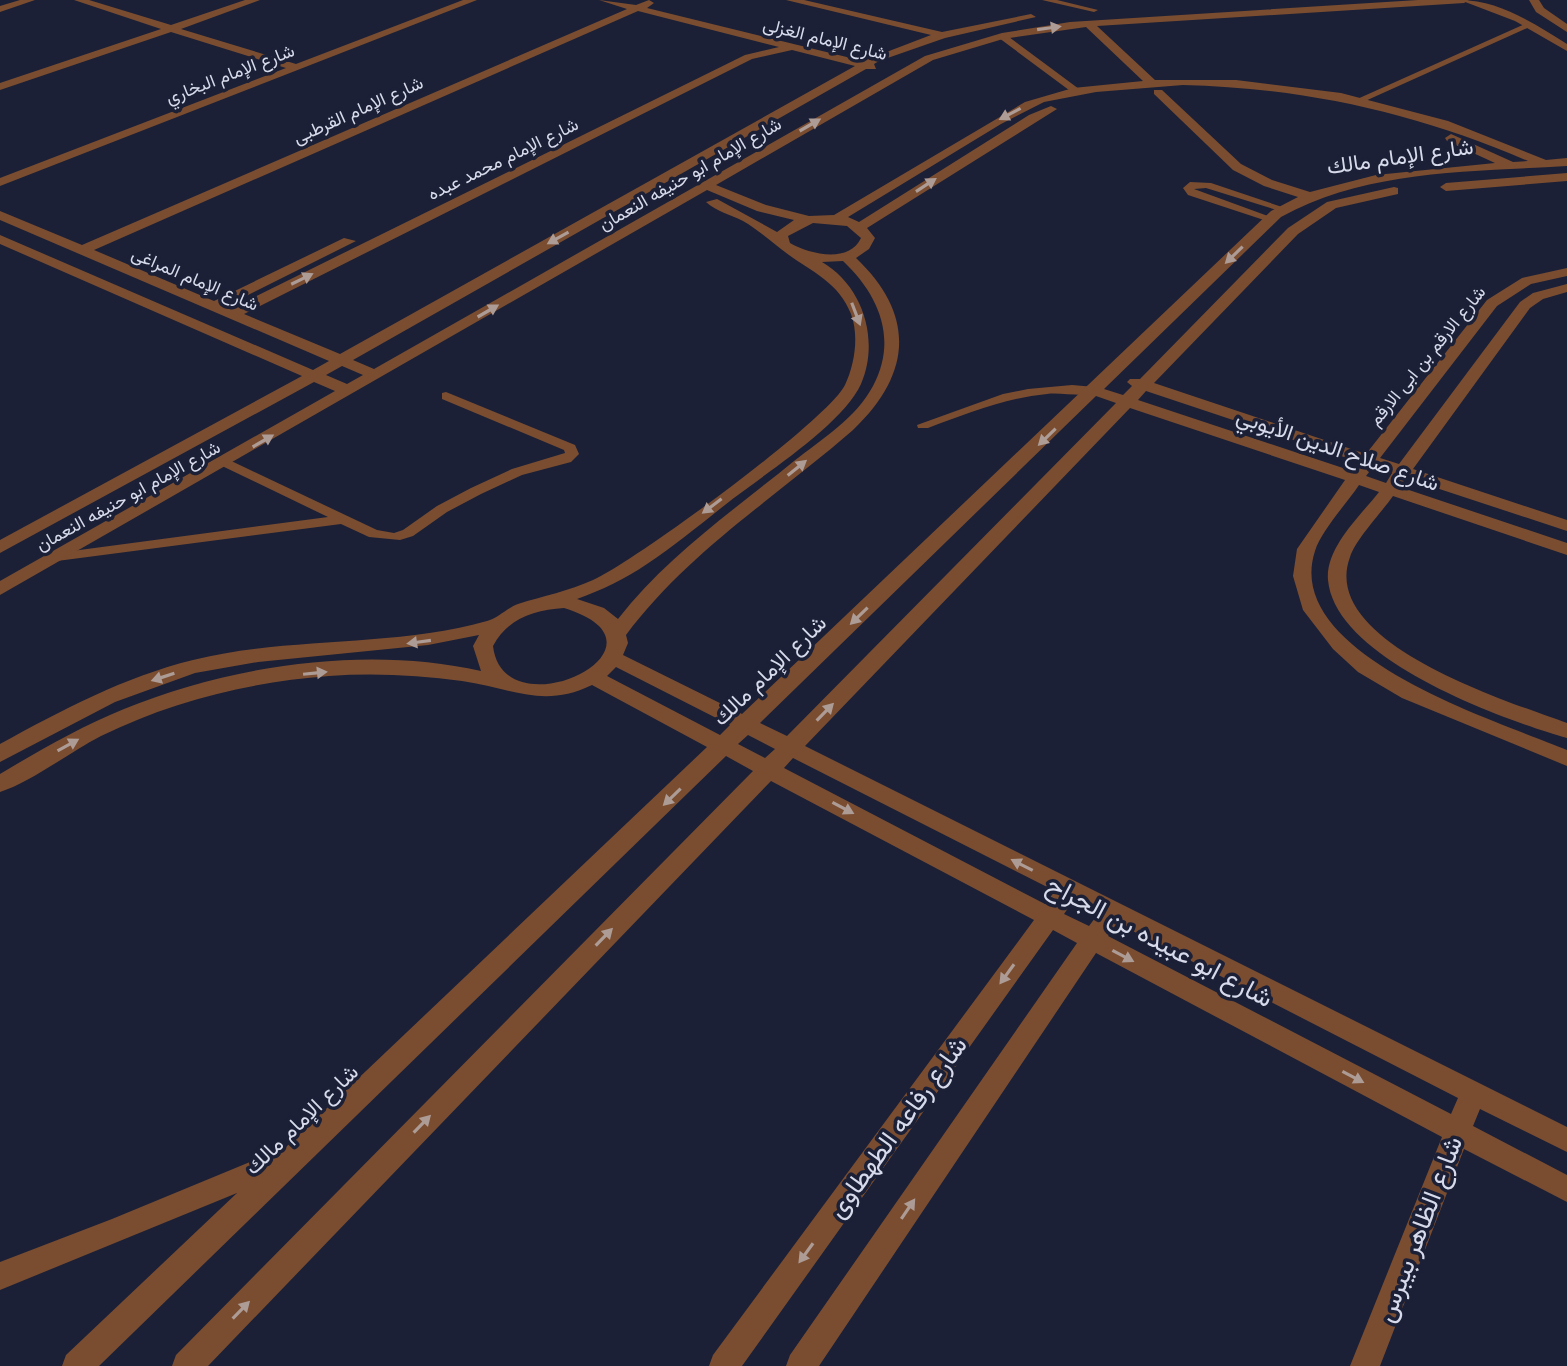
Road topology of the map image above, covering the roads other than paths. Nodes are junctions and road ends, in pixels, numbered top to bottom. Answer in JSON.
{"nodes":[{"id":1,"x":30,"y":0,"type":"edge"},
{"id":2,"x":79,"y":0,"type":"edge"},
{"id":3,"x":119,"y":0,"type":"edge"},
{"id":4,"x":232,"y":0,"type":"edge"},
{"id":5,"x":255,"y":0,"type":"edge"},
{"id":6,"x":445,"y":0,"type":"edge"},
{"id":7,"x":472,"y":0,"type":"edge"},
{"id":8,"x":604,"y":0,"type":"edge"},
{"id":9,"x":791,"y":0,"type":"edge"},
{"id":10,"x":1046,"y":0,"type":"edge"},
{"id":11,"x":1282,"y":0,"type":"edge"},
{"id":12,"x":1464,"y":0,"type":"edge"},
{"id":13,"x":1534,"y":0,"type":"edge"},
{"id":14,"x":642,"y":4,"type":"edge"},
{"id":15,"x":0,"y":9,"type":"edge"},
{"id":16,"x":1091,"y":17,"type":"junction"},
{"id":17,"x":189,"y":22,"type":"junction"},
{"id":18,"x":174,"y":24,"type":"junction"},
{"id":19,"x":159,"y":25,"type":"junction"},
{"id":20,"x":1530,"y":25,"type":"junction"},
{"id":21,"x":1567,"y":29,"type":"edge"},
{"id":22,"x":942,"y":35,"type":"junction"},
{"id":23,"x":1002,"y":36,"type":"junction"},
{"id":24,"x":750,"y":37,"type":"junction"},
{"id":25,"x":98,"y":45,"type":"junction"},
{"id":26,"x":793,"y":47,"type":"junction"},
{"id":27,"x":1567,"y":48,"type":"edge"},
{"id":28,"x":111,"y":49,"type":"junction"},
{"id":29,"x":282,"y":57,"type":"junction"},
{"id":30,"x":298,"y":62,"type":"junction"},
{"id":31,"x":870,"y":62,"type":"junction"},
{"id":32,"x":904,"y":71,"type":"junction"},
{"id":33,"x":0,"y":78,"type":"edge"},
{"id":34,"x":0,"y":87,"type":"edge"},
{"id":35,"x":1155,"y":87,"type":"junction"},
{"id":36,"x":1076,"y":91,"type":"junction"},
{"id":37,"x":1360,"y":100,"type":"junction"},
{"id":38,"x":1557,"y":163,"type":"edge"},
{"id":39,"x":1513,"y":167,"type":"junction"},
{"id":40,"x":0,"y":168,"type":"edge"},
{"id":41,"x":492,"y":171,"type":"junction"},
{"id":42,"x":510,"y":176,"type":"junction"},
{"id":43,"x":1567,"y":177,"type":"edge"},
{"id":44,"x":0,"y":182,"type":"edge"},
{"id":45,"x":707,"y":186,"type":"junction"},
{"id":46,"x":694,"y":193,"type":"junction"},
{"id":47,"x":1308,"y":196,"type":"junction"},
{"id":48,"x":1277,"y":214,"type":"junction"},
{"id":49,"x":0,"y":215,"type":"edge"},
{"id":50,"x":811,"y":219,"type":"junction"},
{"id":51,"x":836,"y":219,"type":"junction"},
{"id":52,"x":860,"y":227,"type":"junction"},
{"id":53,"x":0,"y":239,"type":"edge"},
{"id":54,"x":781,"y":240,"type":"junction"},
{"id":55,"x":82,"y":250,"type":"junction"},
{"id":56,"x":806,"y":256,"type":"junction"},
{"id":57,"x":846,"y":256,"type":"junction"},
{"id":58,"x":1567,"y":272,"type":"edge"},
{"id":59,"x":1567,"y":288,"type":"edge"},
{"id":60,"x":214,"y":306,"type":"junction"},
{"id":61,"x":232,"y":314,"type":"junction"},
{"id":62,"x":1467,"y":334,"type":"junction"},
{"id":63,"x":1497,"y":343,"type":"junction"},
{"id":64,"x":341,"y":360,"type":"junction"},
{"id":65,"x":1112,"y":374,"type":"junction"},
{"id":66,"x":376,"y":375,"type":"junction"},
{"id":67,"x":313,"y":376,"type":"junction"},
{"id":68,"x":1145,"y":385,"type":"junction"},
{"id":69,"x":349,"y":391,"type":"junction"},
{"id":70,"x":1095,"y":391,"type":"junction"},
{"id":71,"x":446,"y":396,"type":"dead end"},
{"id":72,"x":1128,"y":402,"type":"junction"},
{"id":73,"x":923,"y":425,"type":"dead end"},
{"id":74,"x":1369,"y":461,"type":"junction"},
{"id":75,"x":225,"y":462,"type":"junction"},
{"id":76,"x":1404,"y":473,"type":"junction"},
{"id":77,"x":1355,"y":479,"type":"junction"},
{"id":78,"x":1390,"y":490,"type":"junction"},
{"id":79,"x":344,"y":519,"type":"junction"},
{"id":80,"x":1567,"y":526,"type":"edge"},
{"id":81,"x":0,"y":547,"type":"edge"},
{"id":82,"x":1567,"y":549,"type":"edge"},
{"id":83,"x":57,"y":557,"type":"junction"},
{"id":84,"x":0,"y":589,"type":"edge"},
{"id":85,"x":549,"y":603,"type":"junction"},
{"id":86,"x":495,"y":625,"type":"junction"},
{"id":87,"x":617,"y":633,"type":"junction"},
{"id":88,"x":614,"y":658,"type":"junction"},
{"id":89,"x":594,"y":678,"type":"junction"},
{"id":90,"x":508,"y":684,"type":"junction"},
{"id":91,"x":746,"y":726,"type":"junction"},
{"id":92,"x":1567,"y":731,"type":"edge"},
{"id":93,"x":724,"y":747,"type":"junction"},
{"id":94,"x":790,"y":747,"type":"junction"},
{"id":95,"x":0,"y":754,"type":"edge"},
{"id":96,"x":1567,"y":758,"type":"edge"},
{"id":97,"x":768,"y":769,"type":"junction"},
{"id":98,"x":0,"y":784,"type":"edge"},
{"id":99,"x":1070,"y":888,"type":"junction"},
{"id":100,"x":1113,"y":910,"type":"junction"},
{"id":101,"x":1049,"y":917,"type":"junction"},
{"id":102,"x":1093,"y":940,"type":"junction"},
{"id":103,"x":1473,"y":1092,"type":"junction"},
{"id":104,"x":1457,"y":1132,"type":"junction"},
{"id":105,"x":1567,"y":1140,"type":"edge"},
{"id":106,"x":301,"y":1153,"type":"junction"},
{"id":107,"x":1567,"y":1189,"type":"edge"},
{"id":108,"x":0,"y":1276,"type":"edge"},
{"id":109,"x":77,"y":1366,"type":"edge"},
{"id":110,"x":187,"y":1366,"type":"edge"},
{"id":111,"x":724,"y":1366,"type":"edge"},
{"id":112,"x":801,"y":1366,"type":"edge"},
{"id":113,"x":1365,"y":1366,"type":"edge"}],
"edges":[{"from":1,"to":15,"type":"street"},
{"from":2,"to":19,"type":"street"},
{"from":3,"to":18,"type":"street"},
{"from":4,"to":18,"type":"street"},
{"from":5,"to":17,"type":"street"},
{"from":6,"to":30,"type":"street","name":"شارع الإمام البخاري"},
{"from":7,"to":30,"type":"street","name":"شارع الإمام البخاري"},
{"from":8,"to":14,"type":"street","name":"شارع الإمام الغزلى"},
{"from":9,"to":22,"type":"street"},
{"from":10,"to":16,"type":"lane"},
{"from":11,"to":16,"type":"street","name":"شارع الإمام ابو حنيفه النعمان"},
{"from":12,"to":16,"type":"street","name":"شارع الإمام ابو حنيفه النعمان"},
{"from":12,"to":20,"type":"street"},
{"from":13,"to":21,"type":"street"},
{"from":14,"to":24,"type":"street","name":"شارع الإمام الغزلى"},
{"from":14,"to":31,"type":"street","name":"شارع الإمام الغزلى"},
{"from":14,"to":55,"type":"street","name":"شارع الإمام القرطبى"},
{"from":16,"to":22,"type":"street","name":"شارع الإمام ابو حنيفه النعمان"},
{"from":23,"to":16,"type":"street","name":"شارع الإمام ابو حنيفه النعمان","one_way":true},
{"from":16,"to":35,"type":"street"},
{"from":17,"to":18,"type":"street"},
{"from":17,"to":29,"type":"street"},
{"from":18,"to":19,"type":"street"},
{"from":18,"to":28,"type":"street"},
{"from":18,"to":29,"type":"street"},
{"from":19,"to":25,"type":"street"},
{"from":20,"to":27,"type":"street"},
{"from":20,"to":37,"type":"lane"},
{"from":22,"to":31,"type":"street","name":"شارع الإمام ابو حنيفه النعمان"},
{"from":23,"to":32,"type":"street","name":"شارع الإمام ابو حنيفه النعمان"},
{"from":23,"to":36,"type":"lane"},
{"from":24,"to":26,"type":"street","name":"شارع الإمام الغزلى"},
{"from":24,"to":41,"type":"street","name":"شارع الإمام محمد عبده"},
{"from":25,"to":28,"type":"street"},
{"from":25,"to":33,"type":"street"},
{"from":26,"to":31,"type":"street","name":"شارع الإمام الغزلى"},
{"from":26,"to":42,"type":"street","name":"شارع الإمام محمد عبده"},
{"from":28,"to":34,"type":"street"},
{"from":29,"to":30,"type":"street","name":"شارع الإمام البخاري"},
{"from":29,"to":40,"type":"street","name":"شارع الإمام البخاري"},
{"from":30,"to":44,"type":"street","name":"شارع الإمام البخاري"},
{"from":31,"to":32,"type":"street","name":"شارع الإمام الغزلى"},
{"from":31,"to":64,"type":"street","name":"شارع الإمام ابو حنيفه النعمان","one_way":true},
{"from":45,"to":32,"type":"street","name":"شارع الإمام ابو حنيفه النعمان","one_way":true},
{"from":35,"to":36,"type":"street"},
{"from":35,"to":37,"type":"street"},
{"from":35,"to":39,"type":"street"},
{"from":35,"to":47,"type":"street"},
{"from":52,"to":35,"type":"street","one_way":true},
{"from":36,"to":51,"type":"street","one_way":true},
{"from":37,"to":38,"type":"street"},
{"from":38,"to":39,"type":"street","name":"شارع الإمام مالك"},
{"from":39,"to":47,"type":"street","name":"شارع الإمام مالك"},
{"from":41,"to":42,"type":"street"},
{"from":41,"to":60,"type":"street","name":"شارع الإمام محمد عبده"},
{"from":61,"to":42,"type":"street","name":"شارع الإمام محمد عبده","one_way":true},
{"from":43,"to":68,"type":"street","name":"شارع الإمام مالك"},
{"from":45,"to":46,"type":"street","name":"شارع الإمام ابو حنيفه النعمان"},
{"from":45,"to":50,"type":"street"},
{"from":46,"to":54,"type":"street"},
{"from":66,"to":46,"type":"street","name":"شارع الإمام ابو حنيفه النعمان","one_way":true},
{"from":47,"to":48,"type":"street","name":"شارع الإمام مالك"},
{"from":48,"to":48,"type":"lane"},
{"from":48,"to":65,"type":"street","name":"شارع الإمام مالك","one_way":true},
{"from":49,"to":55,"type":"street","name":"شارع الإمام المراغى"},
{"from":50,"to":51,"type":"street"},
{"from":50,"to":54,"type":"street"},
{"from":51,"to":52,"type":"street"},
{"from":52,"to":57,"type":"street"},
{"from":53,"to":67,"type":"street","name":"شارع الإمام المراغى"},
{"from":54,"to":56,"type":"street"},
{"from":55,"to":60,"type":"street","name":"شارع الإمام المراغى"},
{"from":56,"to":57,"type":"street"},
{"from":56,"to":85,"type":"street","one_way":true},
{"from":87,"to":57,"type":"street","one_way":true},
{"from":58,"to":62,"type":"street","name":"شارع الارقم بن ابى الارقم"},
{"from":59,"to":63,"type":"street"},
{"from":60,"to":61,"type":"street","name":"شارع الإمام المراغى"},
{"from":61,"to":64,"type":"street","name":"شارع الإمام المراغى"},
{"from":62,"to":63,"type":"street"},
{"from":62,"to":74,"type":"street","name":"شارع الارقم بن ابى الارقم"},
{"from":63,"to":76,"type":"street"},
{"from":64,"to":66,"type":"street","name":"شارع الإمام المراغى"},
{"from":64,"to":67,"type":"street","name":"شارع الإمام ابو حنيفه النعمان"},
{"from":65,"to":68,"type":"street","name":"شارع صلاح الدين الأيوبي"},
{"from":65,"to":70,"type":"street","name":"شارع الإمام مالك"},
{"from":66,"to":69,"type":"street","name":"شارع الإمام ابو حنيفه النعمان"},
{"from":67,"to":69,"type":"street","name":"شارع الإمام المراغى"},
{"from":67,"to":81,"type":"street","name":"شارع الإمام ابو حنيفه النعمان"},
{"from":68,"to":72,"type":"street","name":"شارع الإمام مالك"},
{"from":68,"to":74,"type":"street","name":"شارع صلاح الدين الأيوبي"},
{"from":75,"to":69,"type":"street","name":"شارع الإمام ابو حنيفه النعمان","one_way":true},
{"from":70,"to":72,"type":"street","name":"شارع صلاح الدين الأيوبي"},
{"from":70,"to":73,"type":"lane"},
{"from":70,"to":91,"type":"street","name":"شارع الإمام مالك","one_way":true},
{"from":71,"to":79,"type":"lane"},
{"from":72,"to":77,"type":"street","name":"شارع صلاح الدين الأيوبي"},
{"from":94,"to":72,"type":"street","name":"شارع الإمام مالك","one_way":true},
{"from":74,"to":76,"type":"street","name":"شارع صلاح الدين الأيوبي"},
{"from":74,"to":77,"type":"street","name":"شارع الارقم بن ابى الارقم"},
{"from":75,"to":79,"type":"lane"},
{"from":75,"to":83,"type":"street","name":"شارع الإمام ابو حنيفه النعمان"},
{"from":76,"to":78,"type":"street"},
{"from":76,"to":80,"type":"street","name":"شارع صلاح الدين الأيوبي"},
{"from":77,"to":78,"type":"street","name":"شارع صلاح الدين الأيوبي"},
{"from":77,"to":96,"type":"street","name":"شارع الارقم بن ابى الارقم"},
{"from":78,"to":82,"type":"street","name":"شارع صلاح الدين الأيوبي"},
{"from":78,"to":92,"type":"street"},
{"from":79,"to":83,"type":"lane"},
{"from":83,"to":84,"type":"street","name":"شارع الإمام ابو حنيفه النعمان"},
{"from":85,"to":86,"type":"street"},
{"from":85,"to":87,"type":"street"},
{"from":86,"to":90,"type":"street"},
{"from":86,"to":95,"type":"street","one_way":true},
{"from":87,"to":88,"type":"street"},
{"from":88,"to":89,"type":"street"},
{"from":88,"to":91,"type":"street","name":"شارع ابو عبيده بن الجراح"},
{"from":89,"to":90,"type":"street"},
{"from":89,"to":93,"type":"street","name":"شارع ابو عبيده بن الجراح"},
{"from":98,"to":90,"type":"street","one_way":true},
{"from":91,"to":93,"type":"street","name":"شارع الإمام مالك"},
{"from":91,"to":94,"type":"street","name":"شارع ابو عبيده بن الجراح"},
{"from":93,"to":97,"type":"street","name":"شارع ابو عبيده بن الجراح"},
{"from":93,"to":106,"type":"street","name":"شارع الإمام مالك","one_way":true},
{"from":94,"to":97,"type":"street","name":"شارع الإمام مالك"},
{"from":99,"to":94,"type":"street","name":"شارع ابو عبيده بن الجراح","one_way":true},
{"from":97,"to":101,"type":"street","name":"شارع ابو عبيده بن الجراح","one_way":true},
{"from":110,"to":97,"type":"street","name":"شارع الإمام مالك","one_way":true},
{"from":99,"to":100,"type":"street","name":"شارع ابو عبيده بن الجراح"},
{"from":99,"to":101,"type":"street","name":"شارع رفاعه الطهطاوى"},
{"from":100,"to":102,"type":"street"},
{"from":100,"to":103,"type":"street","name":"شارع ابو عبيده بن الجراح"},
{"from":101,"to":102,"type":"street","name":"شارع ابو عبيده بن الجراح"},
{"from":101,"to":111,"type":"street","name":"شارع رفاعه الطهطاوى","one_way":true},
{"from":102,"to":104,"type":"street","name":"شارع ابو عبيده بن الجراح","one_way":true},
{"from":112,"to":102,"type":"street","one_way":true},
{"from":103,"to":104,"type":"street","name":"شارع الظاهر بيبرس"},
{"from":103,"to":105,"type":"street","name":"شارع ابو عبيده بن الجراح"},
{"from":104,"to":107,"type":"street","name":"شارع ابو عبيده بن الجراح"},
{"from":104,"to":113,"type":"street","name":"شارع الظاهر بيبرس"},
{"from":106,"to":108,"type":"street"},
{"from":106,"to":109,"type":"street","name":"شارع الإمام مالك"}]}
